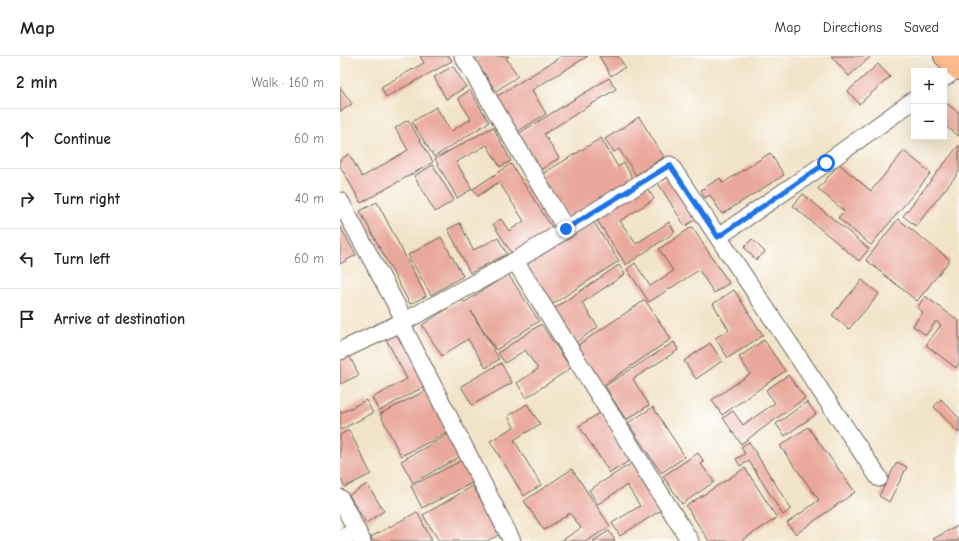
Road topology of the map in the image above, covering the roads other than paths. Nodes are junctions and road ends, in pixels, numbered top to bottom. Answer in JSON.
{"nodes":[{"id":1,"x":463,"y":56,"type":"edge"},
{"id":2,"x":911,"y":102,"type":"edge"},
{"id":3,"x":340,"y":201,"type":"edge"},
{"id":4,"x":566,"y":229,"type":"junction"},
{"id":5,"x":718,"y":237,"type":"junction"},
{"id":6,"x":515,"y":261,"type":"junction"},
{"id":7,"x":403,"y":322,"type":"junction"},
{"id":8,"x":340,"y":351,"type":"edge"},
{"id":9,"x":879,"y":478,"type":"dead end"},
{"id":10,"x":340,"y":498,"type":"edge"},
{"id":11,"x":360,"y":536,"type":"edge"},
{"id":12,"x":340,"y":539,"type":"edge"},
{"id":13,"x":512,"y":541,"type":"edge"},
{"id":14,"x":690,"y":541,"type":"edge"}],
"edges":[{"from":1,"to":4,"type":"street"},
{"from":2,"to":5,"type":"street"},
{"from":3,"to":7,"type":"street"},
{"from":4,"to":5,"type":"street"},
{"from":4,"to":6,"type":"street"},
{"from":5,"to":9,"type":"street"},
{"from":6,"to":7,"type":"street"},
{"from":6,"to":14,"type":"street"},
{"from":7,"to":8,"type":"street"},
{"from":7,"to":13,"type":"street"},
{"from":10,"to":11,"type":"street"},
{"from":11,"to":12,"type":"street"}]}
